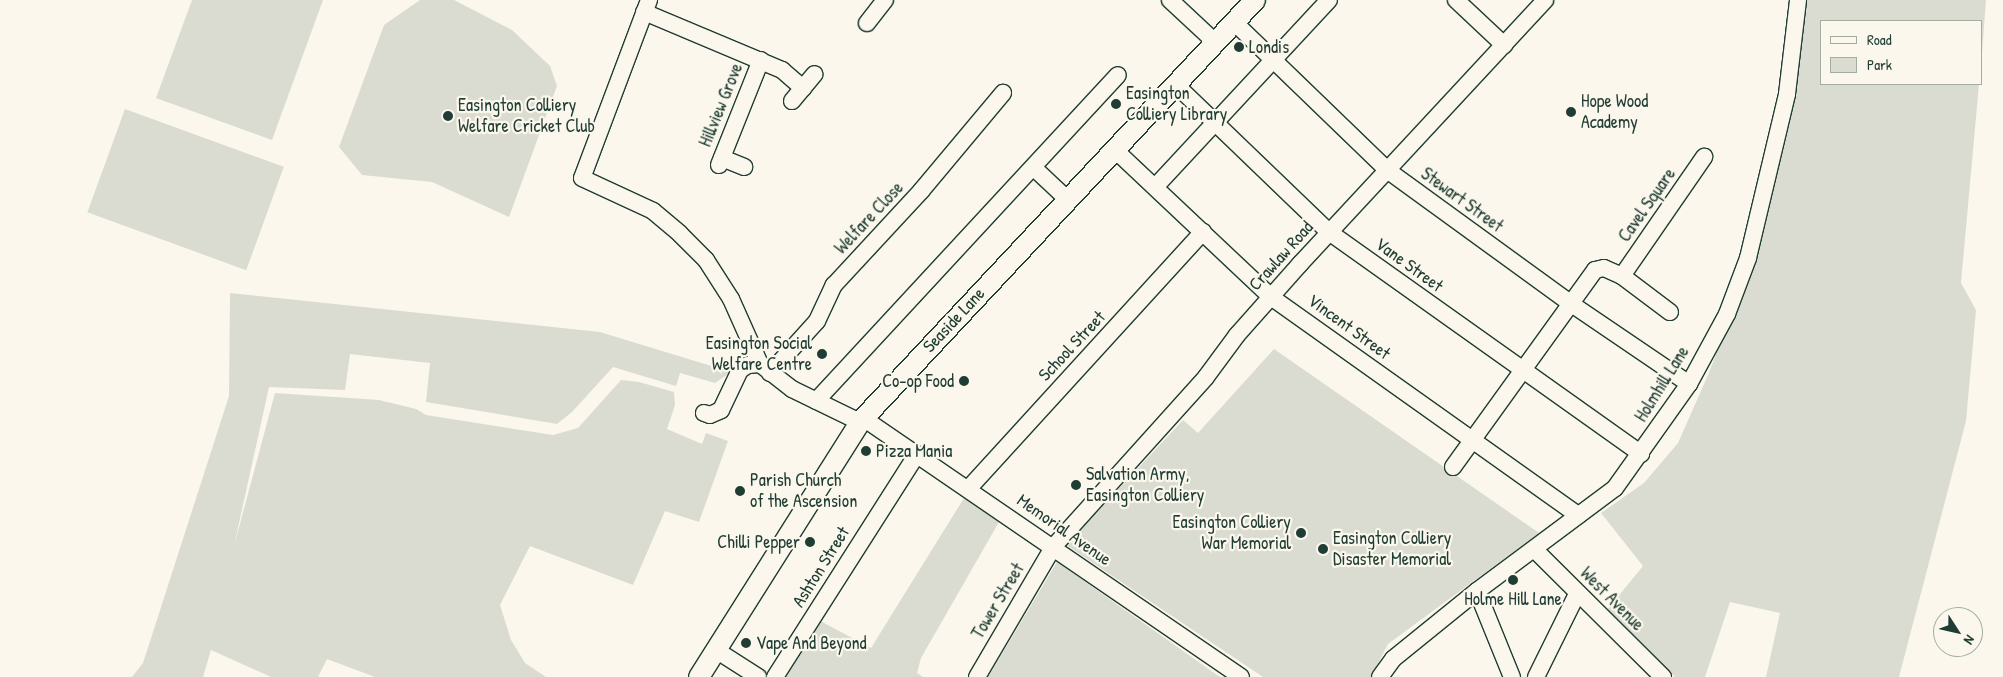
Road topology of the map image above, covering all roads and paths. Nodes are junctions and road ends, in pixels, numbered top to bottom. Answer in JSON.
{"nodes":[{"id":1,"x":885,"y":0,"type":"edge"},
{"id":2,"x":1170,"y":0,"type":"edge"},
{"id":3,"x":1254,"y":0,"type":"edge"},
{"id":4,"x":1329,"y":0,"type":"edge"},
{"id":5,"x":1456,"y":0,"type":"edge"},
{"id":6,"x":1545,"y":0,"type":"edge"},
{"id":7,"x":1798,"y":0,"type":"edge"},
{"id":8,"x":647,"y":6,"type":"edge"},
{"id":9,"x":1234,"y":22,"type":"junction"},
{"id":10,"x":867,"y":23,"type":"dead end"},
{"id":11,"x":1215,"y":42,"type":"junction"},
{"id":12,"x":1504,"y":45,"type":"junction"},
{"id":13,"x":761,"y":60,"type":"junction"},
{"id":14,"x":1273,"y":60,"type":"junction"},
{"id":15,"x":815,"y":74,"type":"dead end"},
{"id":16,"x":1118,"y":75,"type":"dead end"},
{"id":17,"x":1175,"y":84,"type":"junction"},
{"id":18,"x":803,"y":88,"type":"junction"},
{"id":19,"x":1003,"y":93,"type":"dead end"},
{"id":20,"x":792,"y":101,"type":"dead end"},
{"id":21,"x":1216,"y":122,"type":"junction"},
{"id":22,"x":1114,"y":149,"type":"junction"},
{"id":23,"x":1704,"y":157,"type":"dead end"},
{"id":24,"x":744,"y":167,"type":"dead end"},
{"id":25,"x":1034,"y":168,"type":"junction"},
{"id":26,"x":1387,"y":170,"type":"junction"},
{"id":27,"x":1156,"y":186,"type":"junction"},
{"id":28,"x":1067,"y":199,"type":"junction"},
{"id":29,"x":1204,"y":232,"type":"junction"},
{"id":30,"x":1329,"y":232,"type":"junction"},
{"id":31,"x":1622,"y":276,"type":"junction"},
{"id":32,"x":1271,"y":297,"type":"junction"},
{"id":33,"x":1570,"y":304,"type":"junction"},
{"id":34,"x":1670,"y":312,"type":"dead end"},
{"id":35,"x":765,"y":369,"type":"junction"},
{"id":36,"x":1522,"y":371,"type":"junction"},
{"id":37,"x":1689,"y":384,"type":"junction"},
{"id":38,"x":816,"y":401,"type":"junction"},
{"id":39,"x":704,"y":413,"type":"dead end"},
{"id":40,"x":862,"y":420,"type":"junction"},
{"id":41,"x":1472,"y":440,"type":"junction"},
{"id":42,"x":917,"y":454,"type":"junction"},
{"id":43,"x":1640,"y":454,"type":"junction"},
{"id":44,"x":1453,"y":467,"type":"dead end"},
{"id":45,"x":969,"y":488,"type":"junction"},
{"id":46,"x":1578,"y":516,"type":"junction"},
{"id":47,"x":1054,"y":546,"type":"junction"},
{"id":48,"x":1534,"y":549,"type":"junction"},
{"id":49,"x":1477,"y":591,"type":"junction"},
{"id":50,"x":1577,"y":594,"type":"junction"},
{"id":51,"x":716,"y":650,"type":"junction"},
{"id":52,"x":699,"y":677,"type":"edge"},
{"id":53,"x":758,"y":677,"type":"edge"},
{"id":54,"x":775,"y":677,"type":"edge"},
{"id":55,"x":977,"y":677,"type":"edge"},
{"id":56,"x":1240,"y":677,"type":"edge"},
{"id":57,"x":1380,"y":677,"type":"edge"},
{"id":58,"x":1512,"y":677,"type":"edge"},
{"id":59,"x":1536,"y":677,"type":"edge"},
{"id":60,"x":1663,"y":677,"type":"edge"}],
"edges":[{"from":1,"to":10,"type":"street"},
{"from":2,"to":11,"type":"street"},
{"from":3,"to":9,"type":"main road","name":"Seaside Lane"},
{"from":4,"to":14,"type":"street"},
{"from":5,"to":12,"type":"street"},
{"from":6,"to":12,"type":"street","name":"Crawlaw Road"},
{"from":7,"to":37,"type":"street","name":"Holmhill Lane"},
{"from":8,"to":13,"type":"street"},
{"from":8,"to":35,"type":"street"},
{"from":9,"to":11,"type":"main road","name":"Seaside Lane"},
{"from":9,"to":14,"type":"street","name":"Stewart Street"},
{"from":11,"to":17,"type":"main road","name":"Seaside Lane"},
{"from":12,"to":26,"type":"street","name":"Crawlaw Road"},
{"from":13,"to":18,"type":"street"},
{"from":13,"to":24,"type":"street","name":"Hillview Grove"},
{"from":14,"to":21,"type":"street"},
{"from":14,"to":26,"type":"street","name":"Stewart Street"},
{"from":15,"to":18,"type":"street"},
{"from":16,"to":25,"type":"street"},
{"from":17,"to":21,"type":"street","name":"Vane Street"},
{"from":17,"to":22,"type":"main road","name":"Seaside Lane"},
{"from":18,"to":20,"type":"street"},
{"from":19,"to":35,"type":"street","name":"Welfare Close"},
{"from":21,"to":27,"type":"street"},
{"from":21,"to":30,"type":"street","name":"Vane Street"},
{"from":22,"to":27,"type":"street","name":"Vincent Street"},
{"from":22,"to":28,"type":"main road","name":"Seaside Lane"},
{"from":23,"to":31,"type":"street","name":"Cavel Square"},
{"from":25,"to":28,"type":"street"},
{"from":25,"to":38,"type":"street"},
{"from":26,"to":30,"type":"street","name":"Crawlaw Road"},
{"from":26,"to":33,"type":"street","name":"Stewart Street"},
{"from":27,"to":29,"type":"street","name":"Vincent Street"},
{"from":28,"to":40,"type":"main road","name":"Seaside Lane"},
{"from":29,"to":32,"type":"street","name":"Vincent Street"},
{"from":29,"to":45,"type":"street","name":"School Street"},
{"from":30,"to":32,"type":"street","name":"Crawlaw Road"},
{"from":30,"to":36,"type":"street","name":"Vane Street"},
{"from":31,"to":33,"type":"street"},
{"from":31,"to":34,"type":"street"},
{"from":32,"to":41,"type":"street","name":"Vincent Street"},
{"from":32,"to":47,"type":"street","name":"Crawlaw Road"},
{"from":33,"to":36,"type":"street"},
{"from":33,"to":37,"type":"street","name":"Stewart Street"},
{"from":35,"to":38,"type":"street","name":"Memorial Avenue"},
{"from":35,"to":39,"type":"street"},
{"from":36,"to":41,"type":"street"},
{"from":36,"to":43,"type":"street","name":"Vane Street"},
{"from":37,"to":43,"type":"street","name":"Holmhill Lane"},
{"from":38,"to":40,"type":"street","name":"Memorial Avenue"},
{"from":40,"to":42,"type":"street","name":"Memorial Avenue"},
{"from":40,"to":51,"type":"main road","name":"Seaside Lane"},
{"from":41,"to":44,"type":"street"},
{"from":41,"to":46,"type":"street","name":"Vincent Street"},
{"from":42,"to":45,"type":"street","name":"Memorial Avenue"},
{"from":42,"to":54,"type":"street","name":"Ashton Street"},
{"from":43,"to":46,"type":"street","name":"Holmhill Lane"},
{"from":45,"to":47,"type":"street","name":"Memorial Avenue"},
{"from":46,"to":48,"type":"street","name":"Holmhill Lane"},
{"from":47,"to":55,"type":"street","name":"Tower Street"},
{"from":47,"to":56,"type":"street","name":"Memorial Avenue"},
{"from":48,"to":49,"type":"street","name":"Holmhill Lane"},
{"from":48,"to":50,"type":"street","name":"West Avenue"},
{"from":49,"to":57,"type":"street","name":"Holmhill Lane"},
{"from":49,"to":58,"type":"street"},
{"from":50,"to":59,"type":"street"},
{"from":50,"to":60,"type":"street","name":"West Avenue"},
{"from":51,"to":52,"type":"main road","name":"Seaside Lane"},
{"from":51,"to":53,"type":"street"}]}
